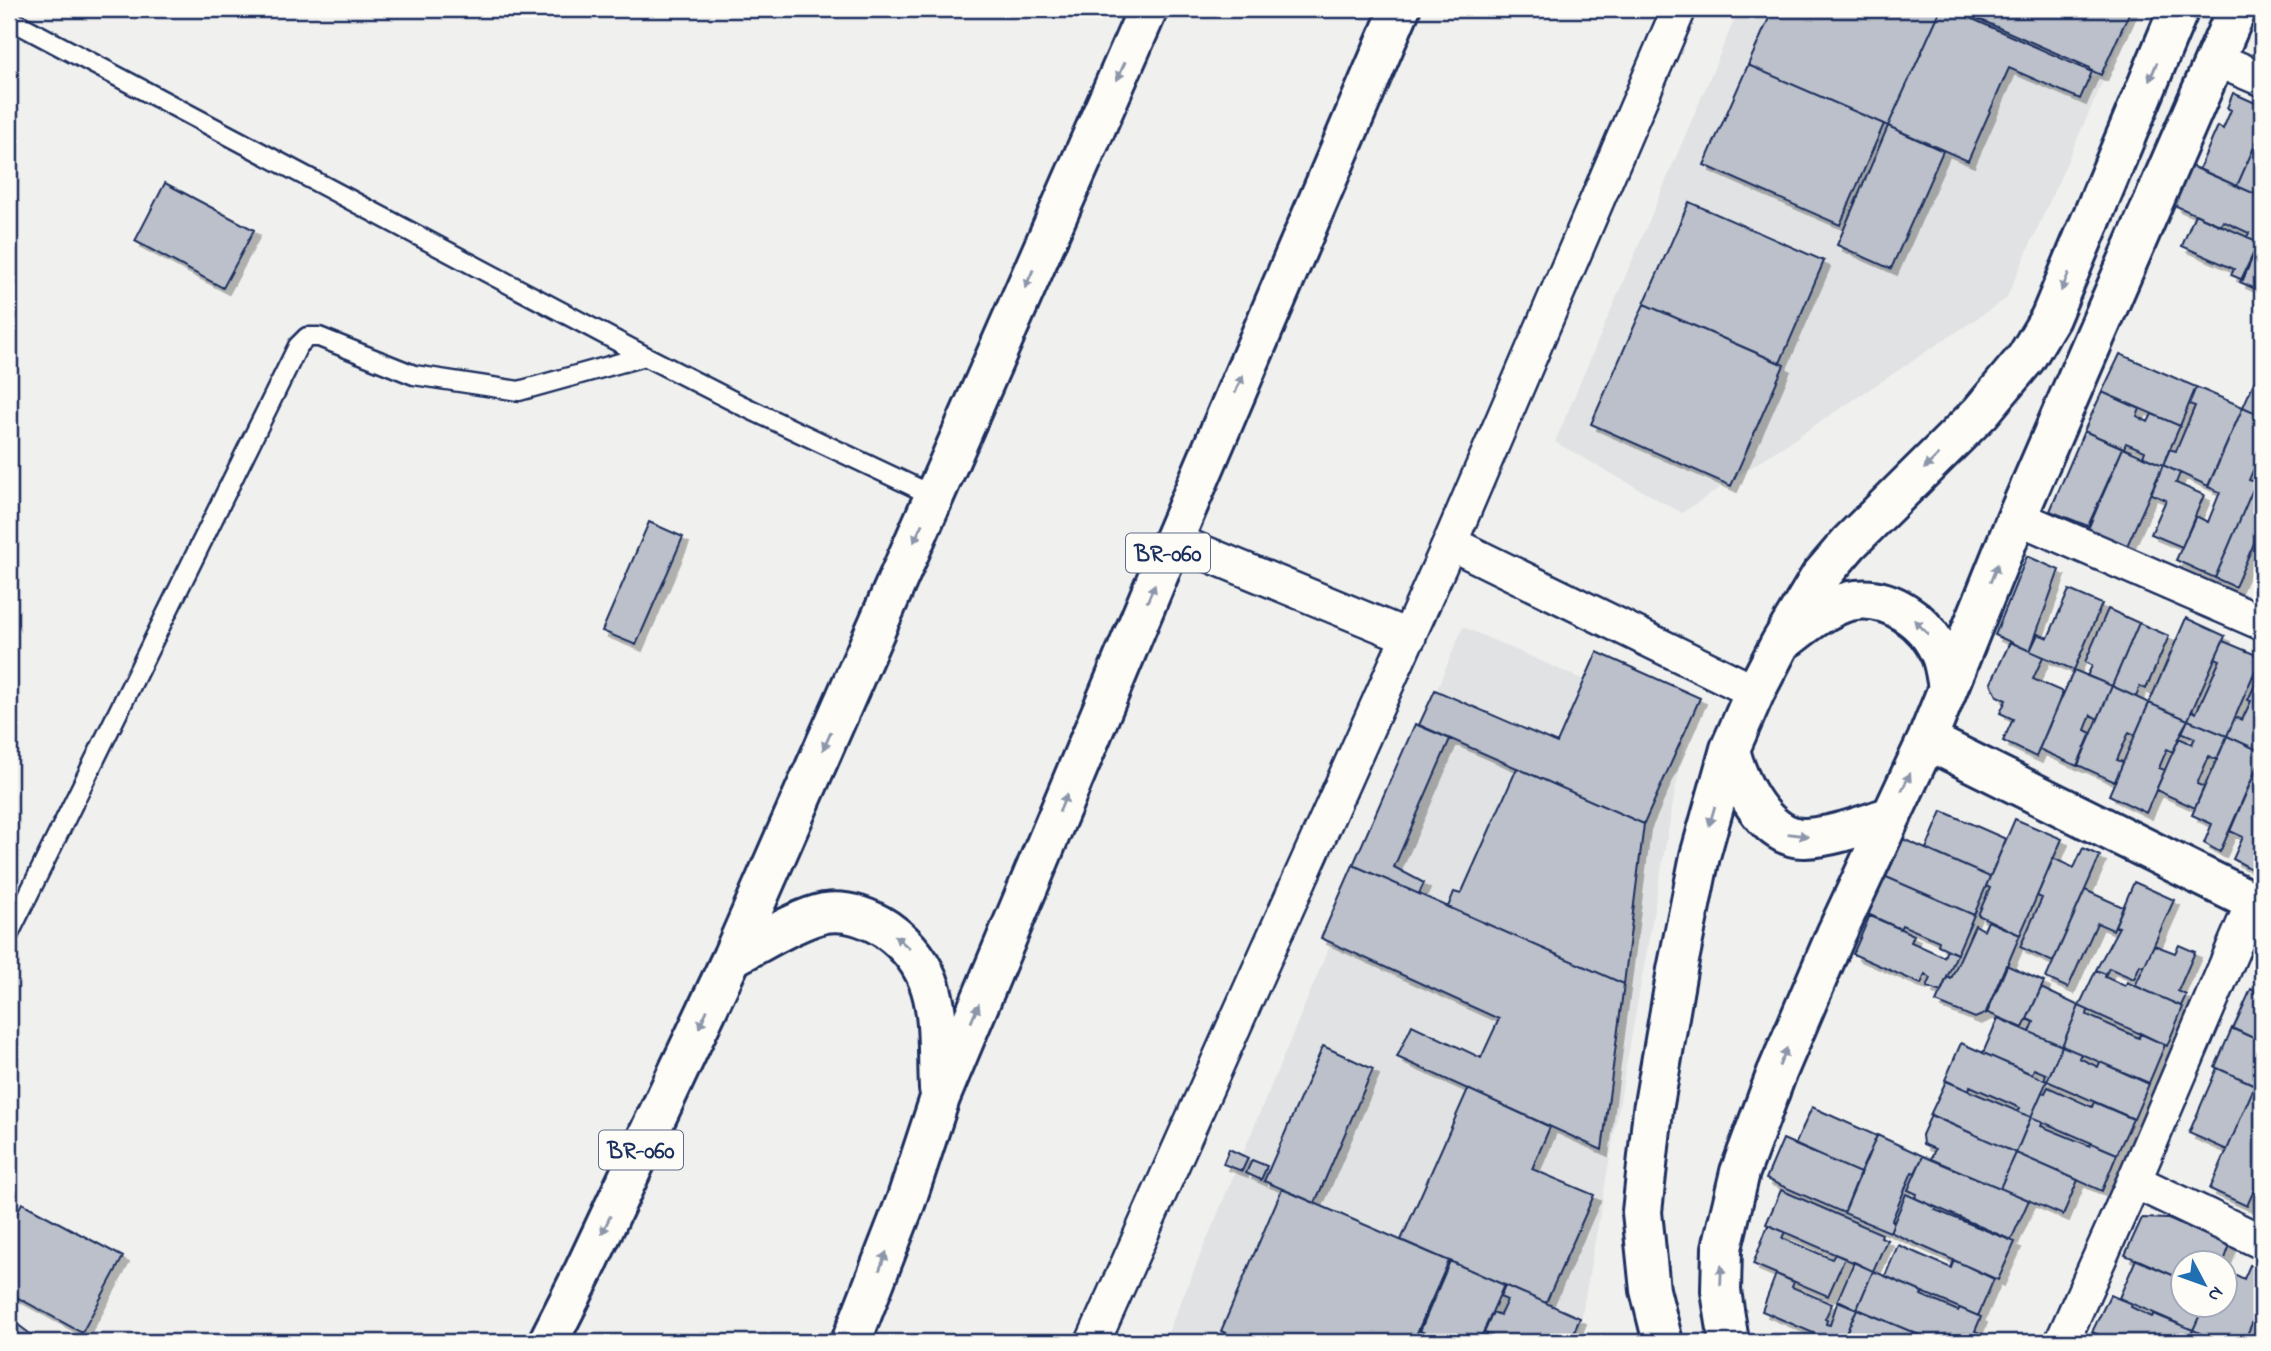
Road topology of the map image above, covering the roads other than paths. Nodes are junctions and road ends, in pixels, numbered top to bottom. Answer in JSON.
{"nodes":[{"id":1,"x":1148,"y":9,"type":"edge"},
{"id":2,"x":1400,"y":9,"type":"edge"},
{"id":3,"x":1679,"y":9,"type":"edge"},
{"id":4,"x":2179,"y":9,"type":"edge"},
{"id":5,"x":2237,"y":9,"type":"edge"},
{"id":6,"x":9,"y":19,"type":"edge"},
{"id":7,"x":2215,"y":59,"type":"junction"},
{"id":8,"x":2262,"y":79,"type":"edge"},
{"id":9,"x":645,"y":356,"type":"junction"},
{"id":10,"x":934,"y":496,"type":"junction"},
{"id":11,"x":2017,"y":517,"type":"junction"},
{"id":12,"x":1173,"y":540,"type":"junction"},
{"id":13,"x":1450,"y":543,"type":"junction"},
{"id":14,"x":2262,"y":623,"type":"edge"},
{"id":15,"x":1409,"y":637,"type":"junction"},
{"id":16,"x":1780,"y":644,"type":"junction"},
{"id":17,"x":1948,"y":688,"type":"junction"},
{"id":18,"x":1755,"y":692,"type":"junction"},
{"id":19,"x":1927,"y":740,"type":"junction"},
{"id":20,"x":1730,"y":749,"type":"junction"},
{"id":21,"x":1889,"y":817,"type":"junction"},
{"id":22,"x":2257,"y":904,"type":"edge"},
{"id":23,"x":9,"y":934,"type":"edge"},
{"id":24,"x":732,"y":957,"type":"junction"},
{"id":25,"x":940,"y":1098,"type":"junction"},
{"id":26,"x":2134,"y":1181,"type":"junction"},
{"id":27,"x":2262,"y":1242,"type":"edge"},
{"id":28,"x":1657,"y":1337,"type":"edge"},
{"id":29,"x":548,"y":1342,"type":"edge"},
{"id":30,"x":851,"y":1342,"type":"edge"},
{"id":31,"x":1093,"y":1342,"type":"edge"},
{"id":32,"x":1729,"y":1342,"type":"edge"},
{"id":33,"x":2063,"y":1342,"type":"edge"}],
"edges":[{"from":1,"to":10,"type":"main road","number":"BR-060","one_way":true},
{"from":12,"to":2,"type":"main road","number":"BR-060","one_way":true},
{"from":3,"to":13,"type":"street"},
{"from":4,"to":16,"type":"main road","one_way":true},
{"from":5,"to":7,"type":"main road"},
{"from":6,"to":9,"type":"lane"},
{"from":7,"to":8,"type":"street"},
{"from":7,"to":11,"type":"main road"},
{"from":9,"to":10,"type":"lane"},
{"from":9,"to":23,"type":"lane"},
{"from":10,"to":24,"type":"main road","number":"BR-060","one_way":true},
{"from":11,"to":14,"type":"street"},
{"from":17,"to":11,"type":"main road","one_way":true},
{"from":12,"to":15,"type":"street"},
{"from":25,"to":12,"type":"main road","number":"BR-060","one_way":true},
{"from":13,"to":15,"type":"street"},
{"from":13,"to":18,"type":"street"},
{"from":15,"to":31,"type":"street"},
{"from":17,"to":16,"type":"main road","one_way":true},
{"from":16,"to":18,"type":"main road"},
{"from":17,"to":19,"type":"main road"},
{"from":18,"to":20,"type":"main road"},
{"from":21,"to":19,"type":"main road","one_way":true},
{"from":19,"to":22,"type":"main road"},
{"from":20,"to":21,"type":"main road","one_way":true},
{"from":20,"to":28,"type":"main road","one_way":true},
{"from":32,"to":21,"type":"main road","one_way":true},
{"from":22,"to":26,"type":"street"},
{"from":25,"to":24,"type":"main road","one_way":true},
{"from":24,"to":29,"type":"main road","number":"BR-060","one_way":true},
{"from":30,"to":25,"type":"main road","number":"BR-060","one_way":true},
{"from":26,"to":27,"type":"street"},
{"from":26,"to":33,"type":"street"}]}
